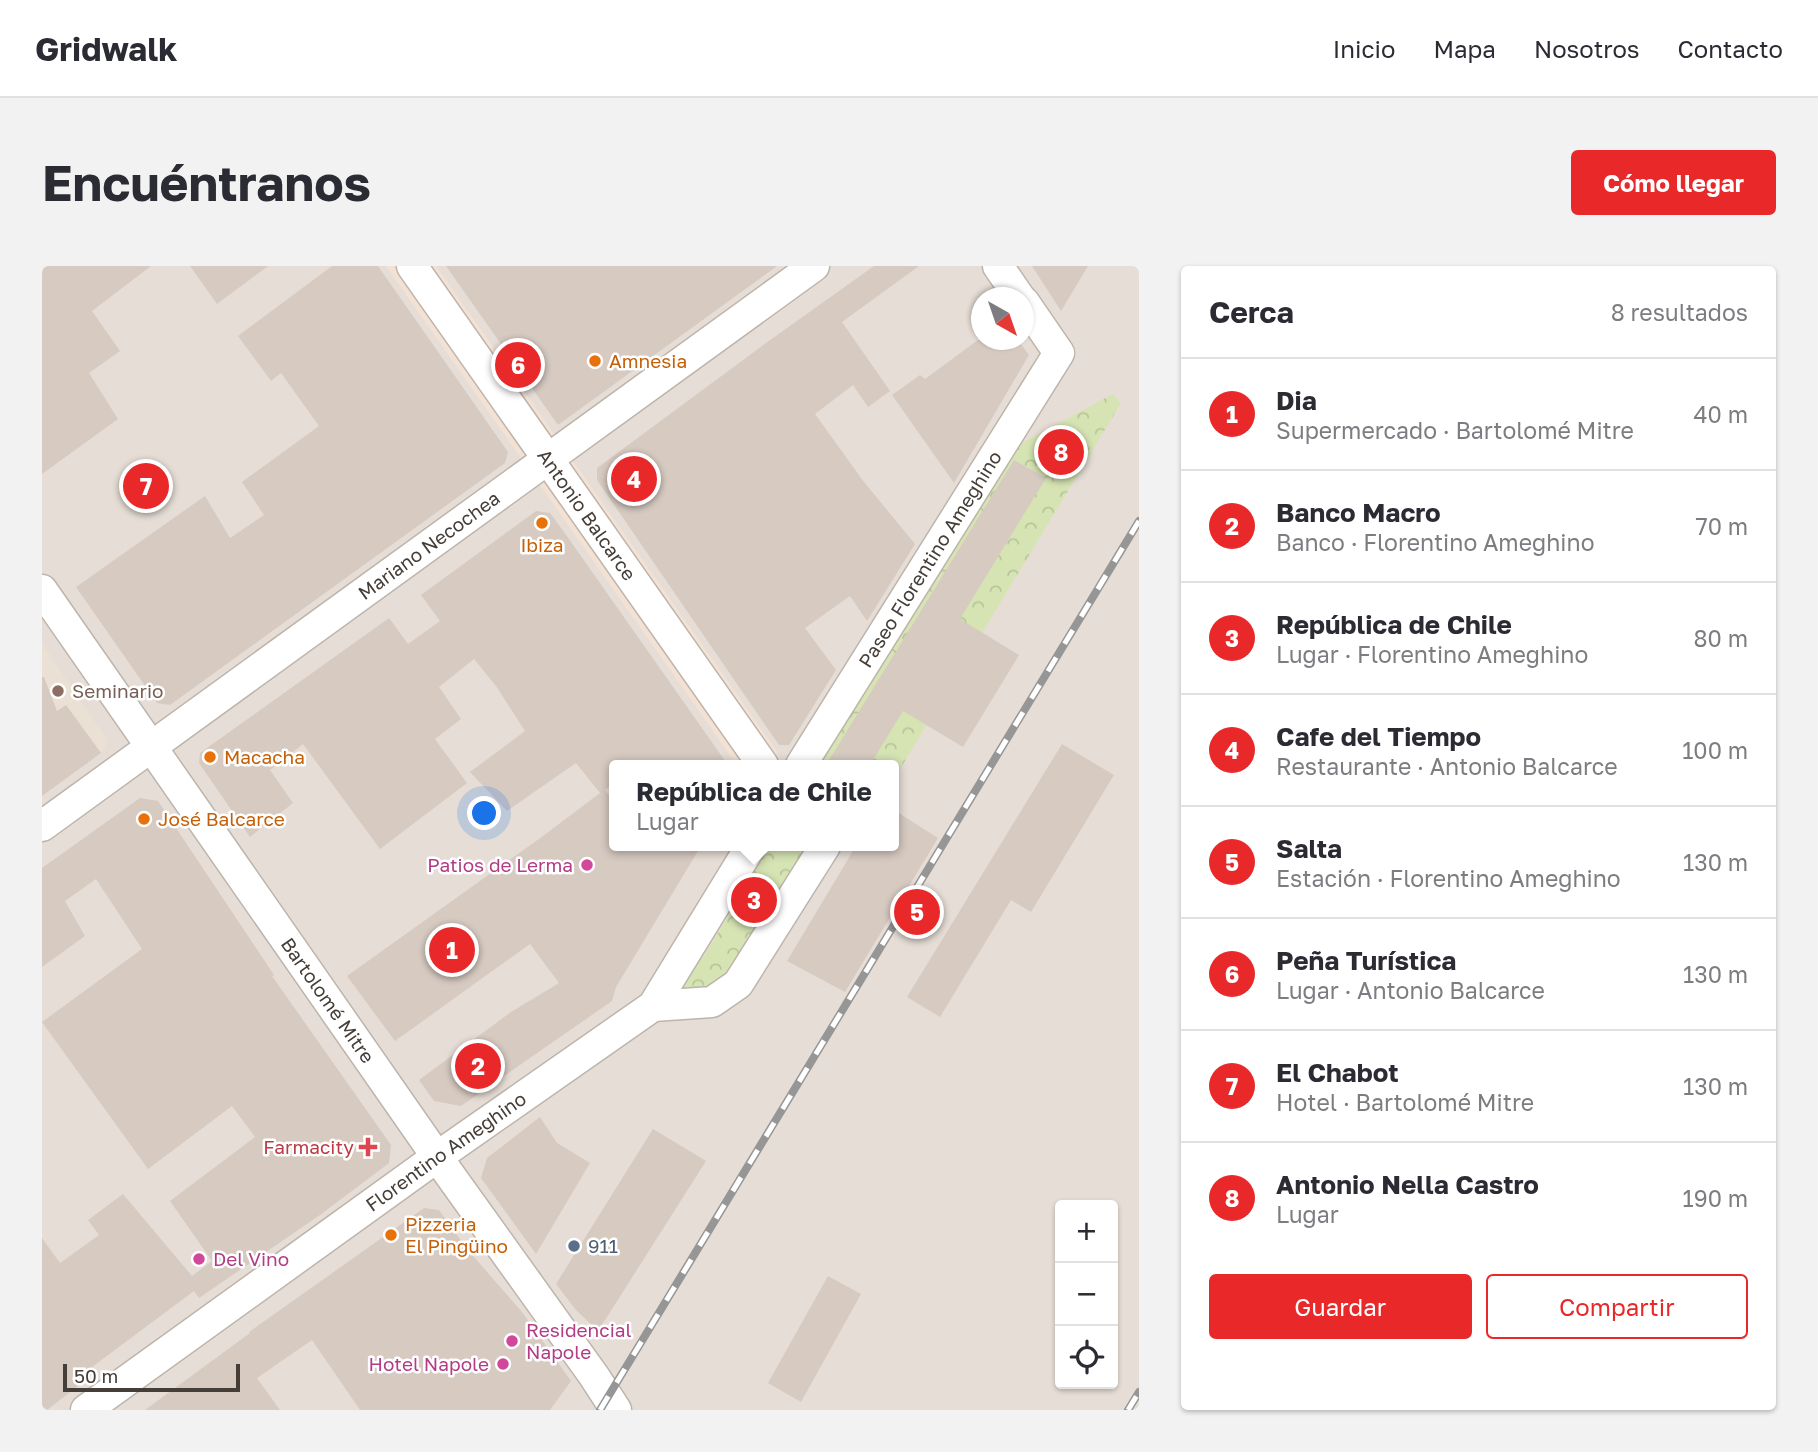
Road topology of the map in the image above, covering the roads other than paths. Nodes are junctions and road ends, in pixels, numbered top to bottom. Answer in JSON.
{"nodes":[{"id":1,"x":412,"y":266,"type":"edge"},
{"id":2,"x":814,"y":266,"type":"edge"},
{"id":3,"x":998,"y":266,"type":"edge"},
{"id":4,"x":1012,"y":287,"type":"edge"},
{"id":5,"x":1034,"y":317,"type":"edge"},
{"id":6,"x":547,"y":461,"type":"junction"},
{"id":7,"x":42,"y":590,"type":"edge"},
{"id":8,"x":152,"y":745,"type":"junction"},
{"id":9,"x":758,"y":760,"type":"edge"},
{"id":10,"x":804,"y":760,"type":"edge"},
{"id":11,"x":42,"y":825,"type":"edge"},
{"id":12,"x":748,"y":851,"type":"edge"},
{"id":13,"x":822,"y":851,"type":"edge"},
{"id":14,"x":653,"y":1006,"type":"junction"},
{"id":15,"x":437,"y":1157,"type":"junction"},
{"id":16,"x":86,"y":1410,"type":"edge"},
{"id":17,"x":616,"y":1410,"type":"edge"}],
"edges":[{"from":1,"to":6,"type":"street","name":"Antonio Balcarce"},
{"from":2,"to":6,"type":"street","name":"Mariano Necochea"},
{"from":3,"to":4,"type":"street"},
{"from":5,"to":10,"type":"street","name":"Paseo Florentino Ameghino"},
{"from":6,"to":8,"type":"street","name":"Mariano Necochea"},
{"from":6,"to":9,"type":"street","name":"Antonio Balcarce"},
{"from":7,"to":8,"type":"street","name":"Bartolomé Mitre"},
{"from":8,"to":11,"type":"street","name":"Mariano Necochea"},
{"from":8,"to":15,"type":"street","name":"Bartolomé Mitre"},
{"from":12,"to":14,"type":"street","name":"Florentino Ameghino"},
{"from":13,"to":14,"type":"street"},
{"from":14,"to":15,"type":"street","name":"Florentino Ameghino"},
{"from":15,"to":16,"type":"street","name":"Florentino Ameghino"},
{"from":15,"to":17,"type":"street","name":"Bartolomé Mitre"}]}
